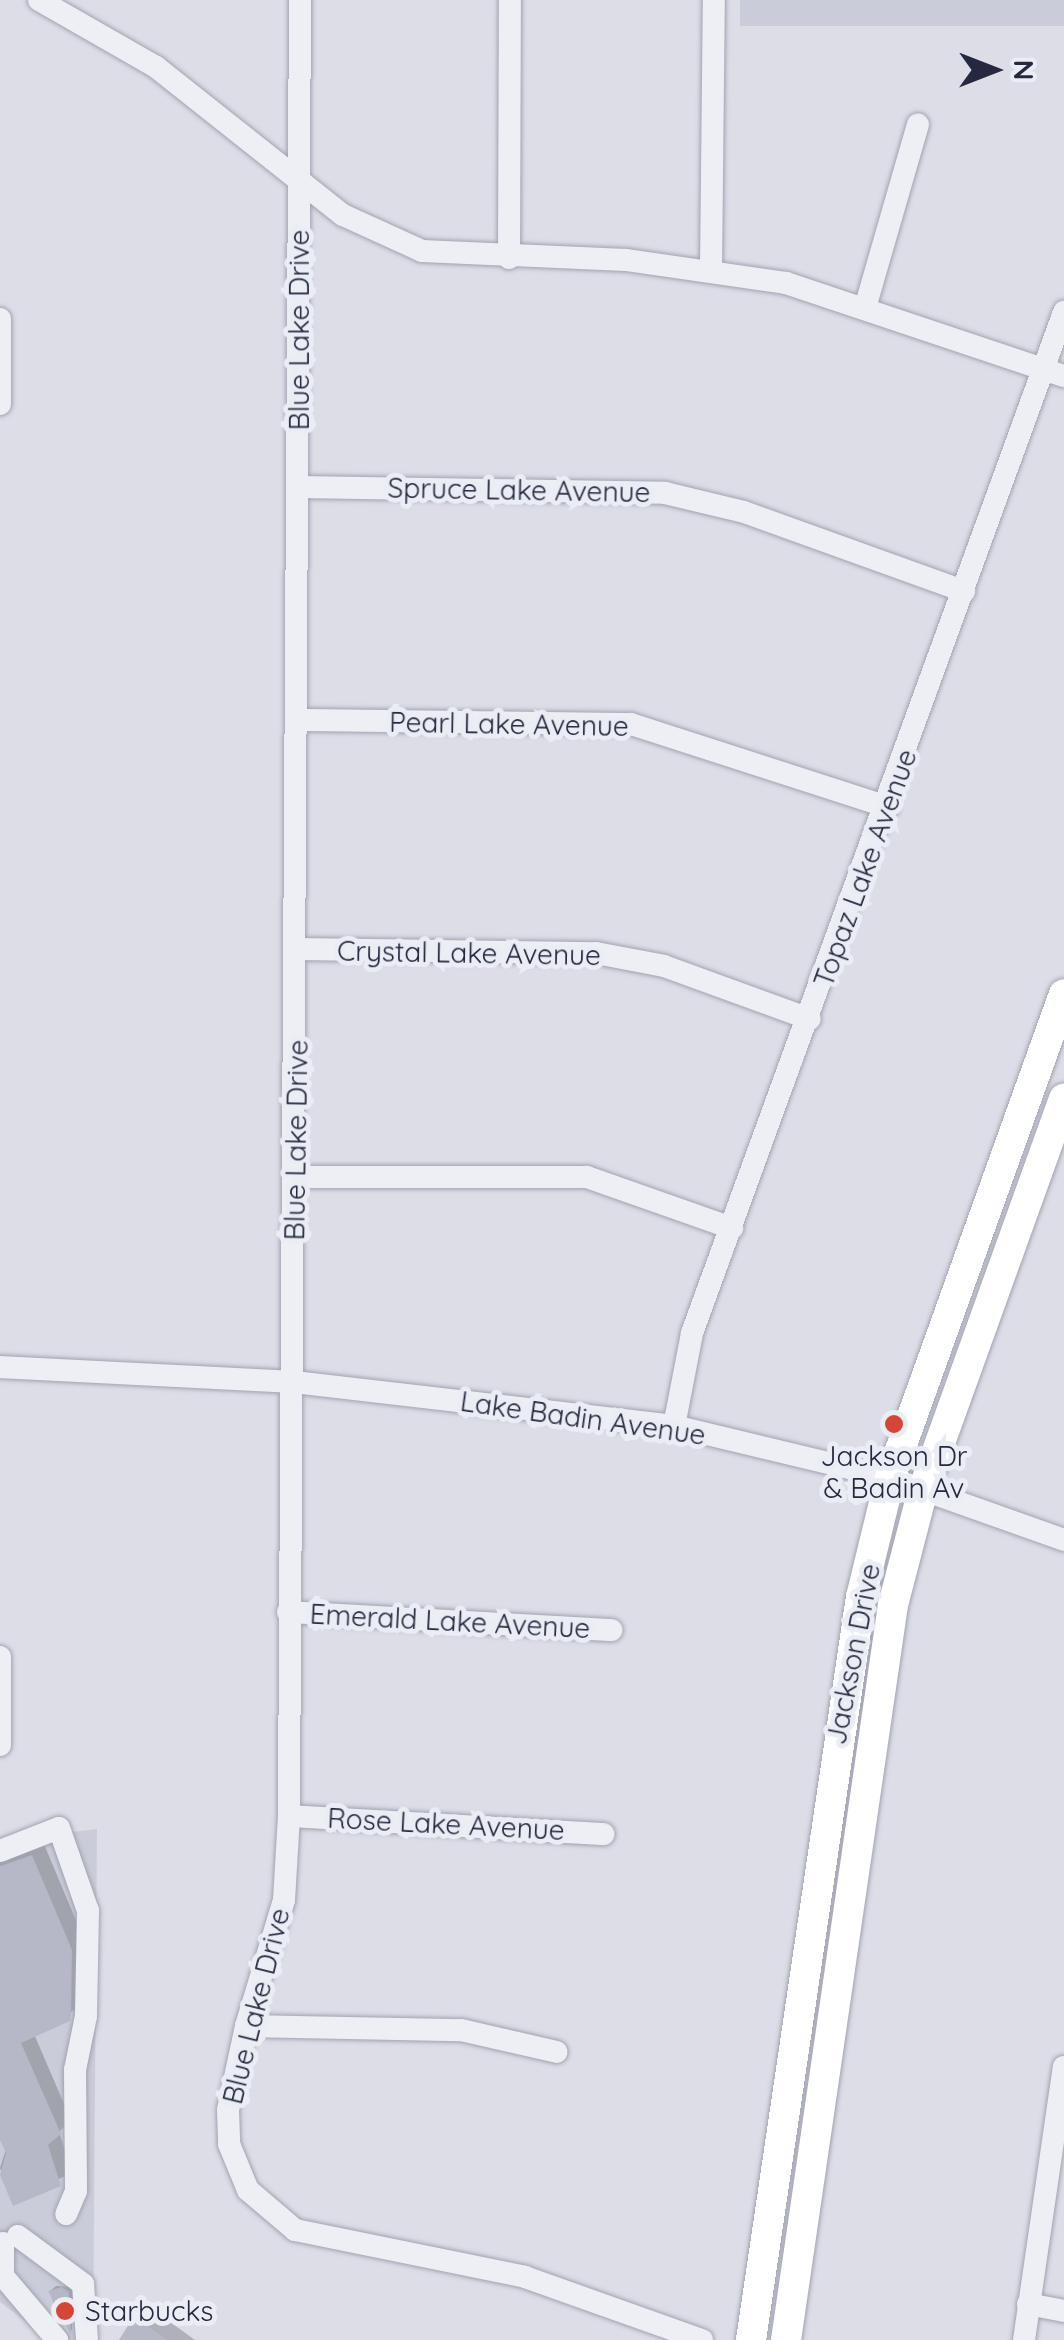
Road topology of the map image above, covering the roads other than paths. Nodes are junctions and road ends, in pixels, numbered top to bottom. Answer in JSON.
{"nodes":[{"id":1,"x":40,"y":0,"type":"edge"},
{"id":2,"x":300,"y":0,"type":"edge"},
{"id":3,"x":510,"y":0,"type":"edge"},
{"id":4,"x":714,"y":0,"type":"edge"},
{"id":5,"x":918,"y":124,"type":"dead end"},
{"id":6,"x":300,"y":186,"type":"junction"},
{"id":7,"x":509,"y":258,"type":"junction"},
{"id":8,"x":711,"y":270,"type":"junction"},
{"id":9,"x":865,"y":308,"type":"junction"},
{"id":10,"x":1064,"y":312,"type":"edge"},
{"id":11,"x":0,"y":319,"type":"edge"},
{"id":12,"x":1053,"y":374,"type":"edge"},
{"id":13,"x":0,"y":404,"type":"edge"},
{"id":14,"x":298,"y":487,"type":"junction"},
{"id":15,"x":964,"y":591,"type":"junction"},
{"id":16,"x":297,"y":720,"type":"junction"},
{"id":17,"x":888,"y":807,"type":"junction"},
{"id":18,"x":298,"y":949,"type":"junction"},
{"id":19,"x":1064,"y":994,"type":"edge"},
{"id":20,"x":810,"y":1019,"type":"junction"},
{"id":21,"x":1064,"y":1099,"type":"edge"},
{"id":22,"x":296,"y":1177,"type":"junction"},
{"id":23,"x":732,"y":1228,"type":"junction"},
{"id":24,"x":0,"y":1367,"type":"edge"},
{"id":25,"x":294,"y":1382,"type":"junction"},
{"id":26,"x":674,"y":1426,"type":"junction"},
{"id":27,"x":890,"y":1478,"type":"junction"},
{"id":28,"x":923,"y":1490,"type":"junction"},
{"id":29,"x":1064,"y":1540,"type":"edge"},
{"id":30,"x":288,"y":1612,"type":"junction"},
{"id":31,"x":612,"y":1630,"type":"dead end"},
{"id":32,"x":0,"y":1657,"type":"edge"},
{"id":33,"x":0,"y":1745,"type":"edge"},
{"id":34,"x":289,"y":1816,"type":"junction"},
{"id":35,"x":603,"y":1834,"type":"dead end"},
{"id":36,"x":0,"y":1851,"type":"edge"},
{"id":37,"x":246,"y":2026,"type":"junction"},
{"id":38,"x":557,"y":2052,"type":"dead end"},
{"id":39,"x":1064,"y":2066,"type":"edge"},
{"id":40,"x":1063,"y":2075,"type":"edge"},
{"id":41,"x":66,"y":2214,"type":"dead end"},
{"id":42,"x":1,"y":2282,"type":"edge"},
{"id":43,"x":1028,"y":2304,"type":"junction"},
{"id":44,"x":1064,"y":2310,"type":"edge"},
{"id":45,"x":56,"y":2340,"type":"edge"},
{"id":46,"x":87,"y":2340,"type":"edge"},
{"id":47,"x":702,"y":2340,"type":"edge"},
{"id":48,"x":751,"y":2340,"type":"edge"},
{"id":49,"x":786,"y":2340,"type":"edge"},
{"id":50,"x":1024,"y":2340,"type":"edge"}],
"edges":[{"from":1,"to":6,"type":"street"},
{"from":2,"to":6,"type":"street","name":"Blue Lake Drive"},
{"from":3,"to":7,"type":"street"},
{"from":4,"to":8,"type":"street"},
{"from":5,"to":9,"type":"street"},
{"from":6,"to":7,"type":"street"},
{"from":6,"to":14,"type":"street","name":"Blue Lake Drive"},
{"from":7,"to":8,"type":"street"},
{"from":8,"to":9,"type":"street"},
{"from":9,"to":12,"type":"street"},
{"from":10,"to":12,"type":"street","name":"Topaz Lake Avenue"},
{"from":11,"to":13,"type":"street"},
{"from":12,"to":15,"type":"street","name":"Topaz Lake Avenue"},
{"from":14,"to":15,"type":"street","name":"Spruce Lake Avenue"},
{"from":14,"to":16,"type":"street","name":"Blue Lake Drive"},
{"from":15,"to":17,"type":"street","name":"Topaz Lake Avenue"},
{"from":16,"to":17,"type":"street","name":"Pearl Lake Avenue"},
{"from":16,"to":18,"type":"street","name":"Blue Lake Drive"},
{"from":17,"to":20,"type":"street","name":"Topaz Lake Avenue"},
{"from":18,"to":20,"type":"street","name":"Crystal Lake Avenue"},
{"from":18,"to":22,"type":"street","name":"Blue Lake Drive"},
{"from":19,"to":27,"type":"main road","name":"Jackson Drive"},
{"from":20,"to":23,"type":"street","name":"Topaz Lake Avenue"},
{"from":21,"to":28,"type":"main road","name":"Jackson Drive"},
{"from":22,"to":23,"type":"street"},
{"from":22,"to":25,"type":"street","name":"Blue Lake Drive"},
{"from":23,"to":26,"type":"street","name":"Topaz Lake Avenue"},
{"from":24,"to":25,"type":"street","name":"Lake Badin Avenue"},
{"from":25,"to":26,"type":"street","name":"Lake Badin Avenue"},
{"from":25,"to":30,"type":"street","name":"Blue Lake Drive"},
{"from":26,"to":27,"type":"street","name":"Lake Badin Avenue"},
{"from":27,"to":28,"type":"street","name":"Lake Badin Avenue"},
{"from":27,"to":48,"type":"main road","name":"Jackson Drive"},
{"from":28,"to":29,"type":"street","name":"Lake Badin Avenue"},
{"from":28,"to":49,"type":"main road","name":"Jackson Drive"},
{"from":30,"to":31,"type":"street","name":"Emerald Lake Avenue"},
{"from":30,"to":34,"type":"street","name":"Blue Lake Drive"},
{"from":32,"to":33,"type":"street"},
{"from":34,"to":35,"type":"street","name":"Rose Lake Avenue"},
{"from":34,"to":37,"type":"street","name":"Blue Lake Drive"},
{"from":36,"to":41,"type":"street"},
{"from":37,"to":38,"type":"street"},
{"from":37,"to":47,"type":"street","name":"Blue Lake Drive"},
{"from":39,"to":40,"type":"street"},
{"from":40,"to":43,"type":"street"},
{"from":42,"to":45,"type":"street"},
{"from":42,"to":46,"type":"street"},
{"from":43,"to":44,"type":"street"},
{"from":43,"to":50,"type":"street"}]}
